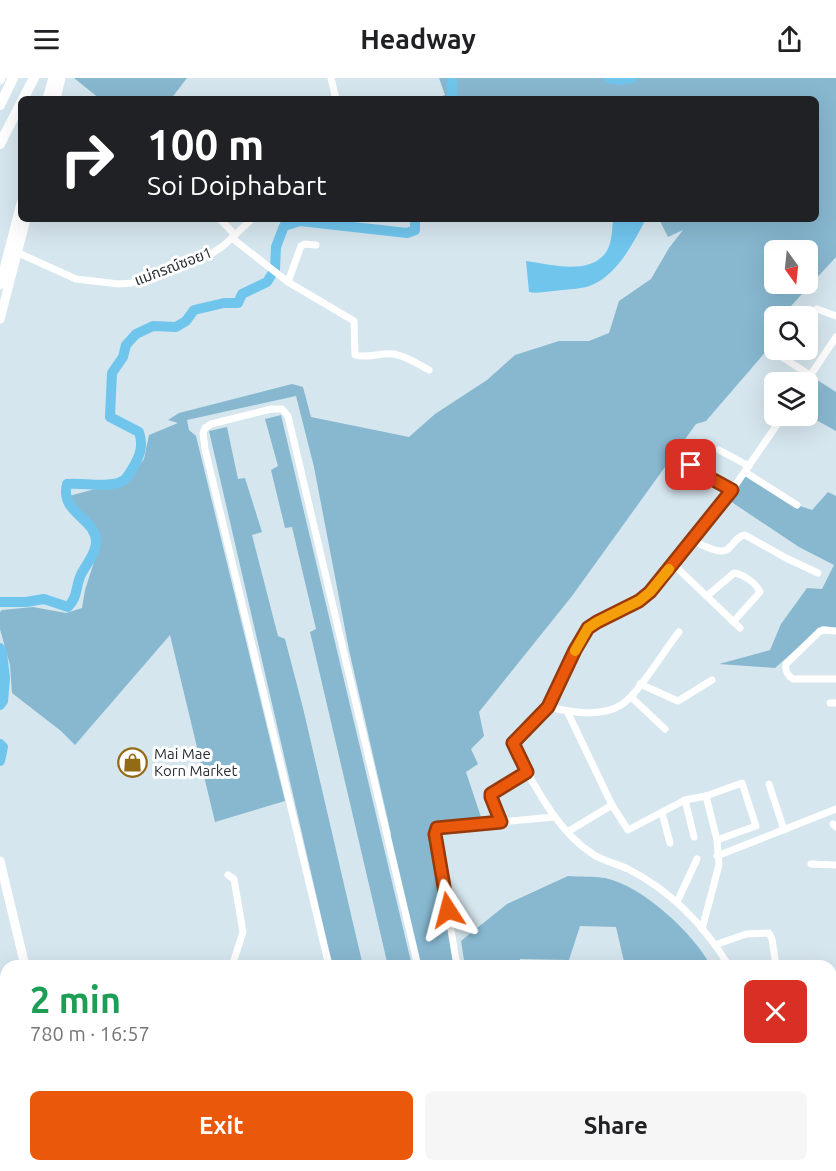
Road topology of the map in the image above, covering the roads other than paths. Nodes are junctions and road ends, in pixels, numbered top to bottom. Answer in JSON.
{"nodes":[{"id":1,"x":13,"y":78,"type":"edge"},
{"id":2,"x":34,"y":78,"type":"edge"},
{"id":3,"x":53,"y":78,"type":"edge"},
{"id":4,"x":61,"y":78,"type":"edge"},
{"id":5,"x":331,"y":78,"type":"edge"},
{"id":6,"x":2,"y":79,"type":"edge"},
{"id":7,"x":25,"y":96,"type":"edge"},
{"id":8,"x":48,"y":96,"type":"edge"},
{"id":9,"x":57,"y":96,"type":"edge"},
{"id":10,"x":335,"y":96,"type":"edge"},
{"id":11,"x":0,"y":101,"type":"edge"},
{"id":12,"x":0,"y":105,"type":"edge"},
{"id":13,"x":18,"y":109,"type":"edge"},
{"id":14,"x":0,"y":144,"type":"edge"},
{"id":15,"x":18,"y":221,"type":"edge"},
{"id":16,"x":25,"y":222,"type":"edge"},
{"id":17,"x":222,"y":222,"type":"edge"},
{"id":18,"x":249,"y":222,"type":"edge"},
{"id":19,"x":233,"y":236,"type":"junction"},
{"id":20,"x":316,"y":245,"type":"dead end"},
{"id":21,"x":13,"y":251,"type":"junction"},
{"id":22,"x":288,"y":282,"type":"junction"},
{"id":23,"x":0,"y":285,"type":"edge"},
{"id":24,"x":818,"y":309,"type":"edge"},
{"id":25,"x":836,"y":316,"type":"edge"},
{"id":26,"x":0,"y":319,"type":"edge"},
{"id":27,"x":835,"y":341,"type":"edge"},
{"id":28,"x":785,"y":360,"type":"edge"},
{"id":29,"x":429,"y":370,"type":"dead end"},
{"id":30,"x":800,"y":372,"type":"edge"},
{"id":31,"x":813,"y":372,"type":"edge"},
{"id":32,"x":776,"y":426,"type":"edge"},
{"id":33,"x":719,"y":450,"type":"dead end"},
{"id":34,"x":691,"y":465,"type":"dead end"},
{"id":35,"x":747,"y":469,"type":"junction"},
{"id":36,"x":732,"y":490,"type":"junction"},
{"id":37,"x":797,"y":505,"type":"dead end"},
{"id":38,"x":692,"y":540,"type":"junction"},
{"id":39,"x":673,"y":564,"type":"junction"},
{"id":40,"x":818,"y":573,"type":"dead end"},
{"id":41,"x":706,"y":596,"type":"junction"},
{"id":42,"x":733,"y":622,"type":"junction"},
{"id":43,"x":740,"y":628,"type":"dead end"},
{"id":44,"x":836,"y":631,"type":"edge"},
{"id":45,"x":679,"y":632,"type":"dead end"},
{"id":46,"x":836,"y":679,"type":"edge"},
{"id":47,"x":712,"y":680,"type":"dead end"},
{"id":48,"x":640,"y":684,"type":"junction"},
{"id":49,"x":631,"y":697,"type":"junction"},
{"id":50,"x":548,"y":707,"type":"junction"},
{"id":51,"x":567,"y":711,"type":"junction"},
{"id":52,"x":665,"y":729,"type":"dead end"},
{"id":53,"x":527,"y":772,"type":"junction"},
{"id":54,"x":769,"y":784,"type":"dead end"},
{"id":55,"x":706,"y":796,"type":"junction"},
{"id":56,"x":685,"y":800,"type":"junction"},
{"id":57,"x":612,"y":804,"type":"junction"},
{"id":58,"x":836,"y":809,"type":"edge"},
{"id":59,"x":662,"y":813,"type":"junction"},
{"id":60,"x":555,"y":817,"type":"junction"},
{"id":61,"x":501,"y":822,"type":"junction"},
{"id":62,"x":784,"y":830,"type":"junction"},
{"id":63,"x":569,"y":831,"type":"junction"},
{"id":64,"x":694,"y":837,"type":"dead end"},
{"id":65,"x":717,"y":840,"type":"junction"},
{"id":66,"x":670,"y":843,"type":"dead end"},
{"id":67,"x":717,"y":856,"type":"junction"},
{"id":68,"x":697,"y":859,"type":"dead end"},
{"id":69,"x":0,"y":861,"type":"edge"},
{"id":70,"x":811,"y":864,"type":"dead end"},
{"id":71,"x":836,"y":865,"type":"edge"},
{"id":72,"x":228,"y":875,"type":"dead end"},
{"id":73,"x":677,"y":902,"type":"junction"},
{"id":74,"x":702,"y":929,"type":"junction"},
{"id":75,"x":715,"y":945,"type":"junction"},
{"id":76,"x":24,"y":960,"type":"edge"},
{"id":77,"x":234,"y":960,"type":"edge"},
{"id":78,"x":328,"y":960,"type":"edge"},
{"id":79,"x":417,"y":960,"type":"edge"},
{"id":80,"x":456,"y":960,"type":"edge"},
{"id":81,"x":725,"y":960,"type":"edge"},
{"id":82,"x":775,"y":960,"type":"edge"}],
"edges":[{"from":1,"to":12,"type":"main road"},
{"from":2,"to":7,"type":"main road"},
{"from":3,"to":8,"type":"main road"},
{"from":4,"to":9,"type":"main road"},
{"from":5,"to":10,"type":"street"},
{"from":6,"to":11,"type":"main road"},
{"from":13,"to":14,"type":"main road"},
{"from":15,"to":21,"type":"main road"},
{"from":16,"to":21,"type":"main road"},
{"from":17,"to":19,"type":"street"},
{"from":18,"to":19,"type":"street","name":"แม่กรณ์ซอย1"},
{"from":19,"to":21,"type":"street","name":"แม่กรณ์ซอย1"},
{"from":19,"to":22,"type":"street"},
{"from":20,"to":22,"type":"street"},
{"from":21,"to":23,"type":"main road"},
{"from":21,"to":26,"type":"main road"},
{"from":22,"to":29,"type":"street"},
{"from":24,"to":25,"type":"street"},
{"from":27,"to":31,"type":"street"},
{"from":28,"to":30,"type":"street"},
{"from":32,"to":35,"type":"street"},
{"from":33,"to":35,"type":"street"},
{"from":34,"to":36,"type":"street"},
{"from":35,"to":36,"type":"street"},
{"from":35,"to":37,"type":"street"},
{"from":36,"to":38,"type":"street"},
{"from":38,"to":39,"type":"street"},
{"from":38,"to":40,"type":"street"},
{"from":39,"to":41,"type":"street"},
{"from":39,"to":50,"type":"street"},
{"from":41,"to":42,"type":"street"},
{"from":41,"to":42,"type":"street"},
{"from":42,"to":43,"type":"street"},
{"from":44,"to":46,"type":"street"},
{"from":45,"to":48,"type":"street"},
{"from":47,"to":48,"type":"street"},
{"from":48,"to":49,"type":"street"},
{"from":49,"to":51,"type":"street"},
{"from":49,"to":52,"type":"street"},
{"from":50,"to":51,"type":"street"},
{"from":50,"to":53,"type":"street"},
{"from":51,"to":57,"type":"street"},
{"from":53,"to":60,"type":"street"},
{"from":53,"to":61,"type":"street"},
{"from":54,"to":62,"type":"street"},
{"from":55,"to":56,"type":"street"},
{"from":55,"to":65,"type":"street"},
{"from":55,"to":65,"type":"street"},
{"from":56,"to":59,"type":"street"},
{"from":56,"to":64,"type":"street"},
{"from":57,"to":59,"type":"street"},
{"from":57,"to":63,"type":"street"},
{"from":58,"to":62,"type":"street"},
{"from":59,"to":66,"type":"street"},
{"from":60,"to":61,"type":"street"},
{"from":60,"to":63,"type":"street"},
{"from":61,"to":80,"type":"street"},
{"from":62,"to":67,"type":"street"},
{"from":63,"to":73,"type":"street"},
{"from":65,"to":67,"type":"street"},
{"from":67,"to":74,"type":"street"},
{"from":68,"to":73,"type":"street"},
{"from":69,"to":76,"type":"main road"},
{"from":70,"to":71,"type":"street"},
{"from":72,"to":77,"type":"street"},
{"from":73,"to":74,"type":"street"},
{"from":74,"to":75,"type":"street"},
{"from":75,"to":81,"type":"street"},
{"from":75,"to":82,"type":"street"},
{"from":78,"to":79,"type":"street"}]}
